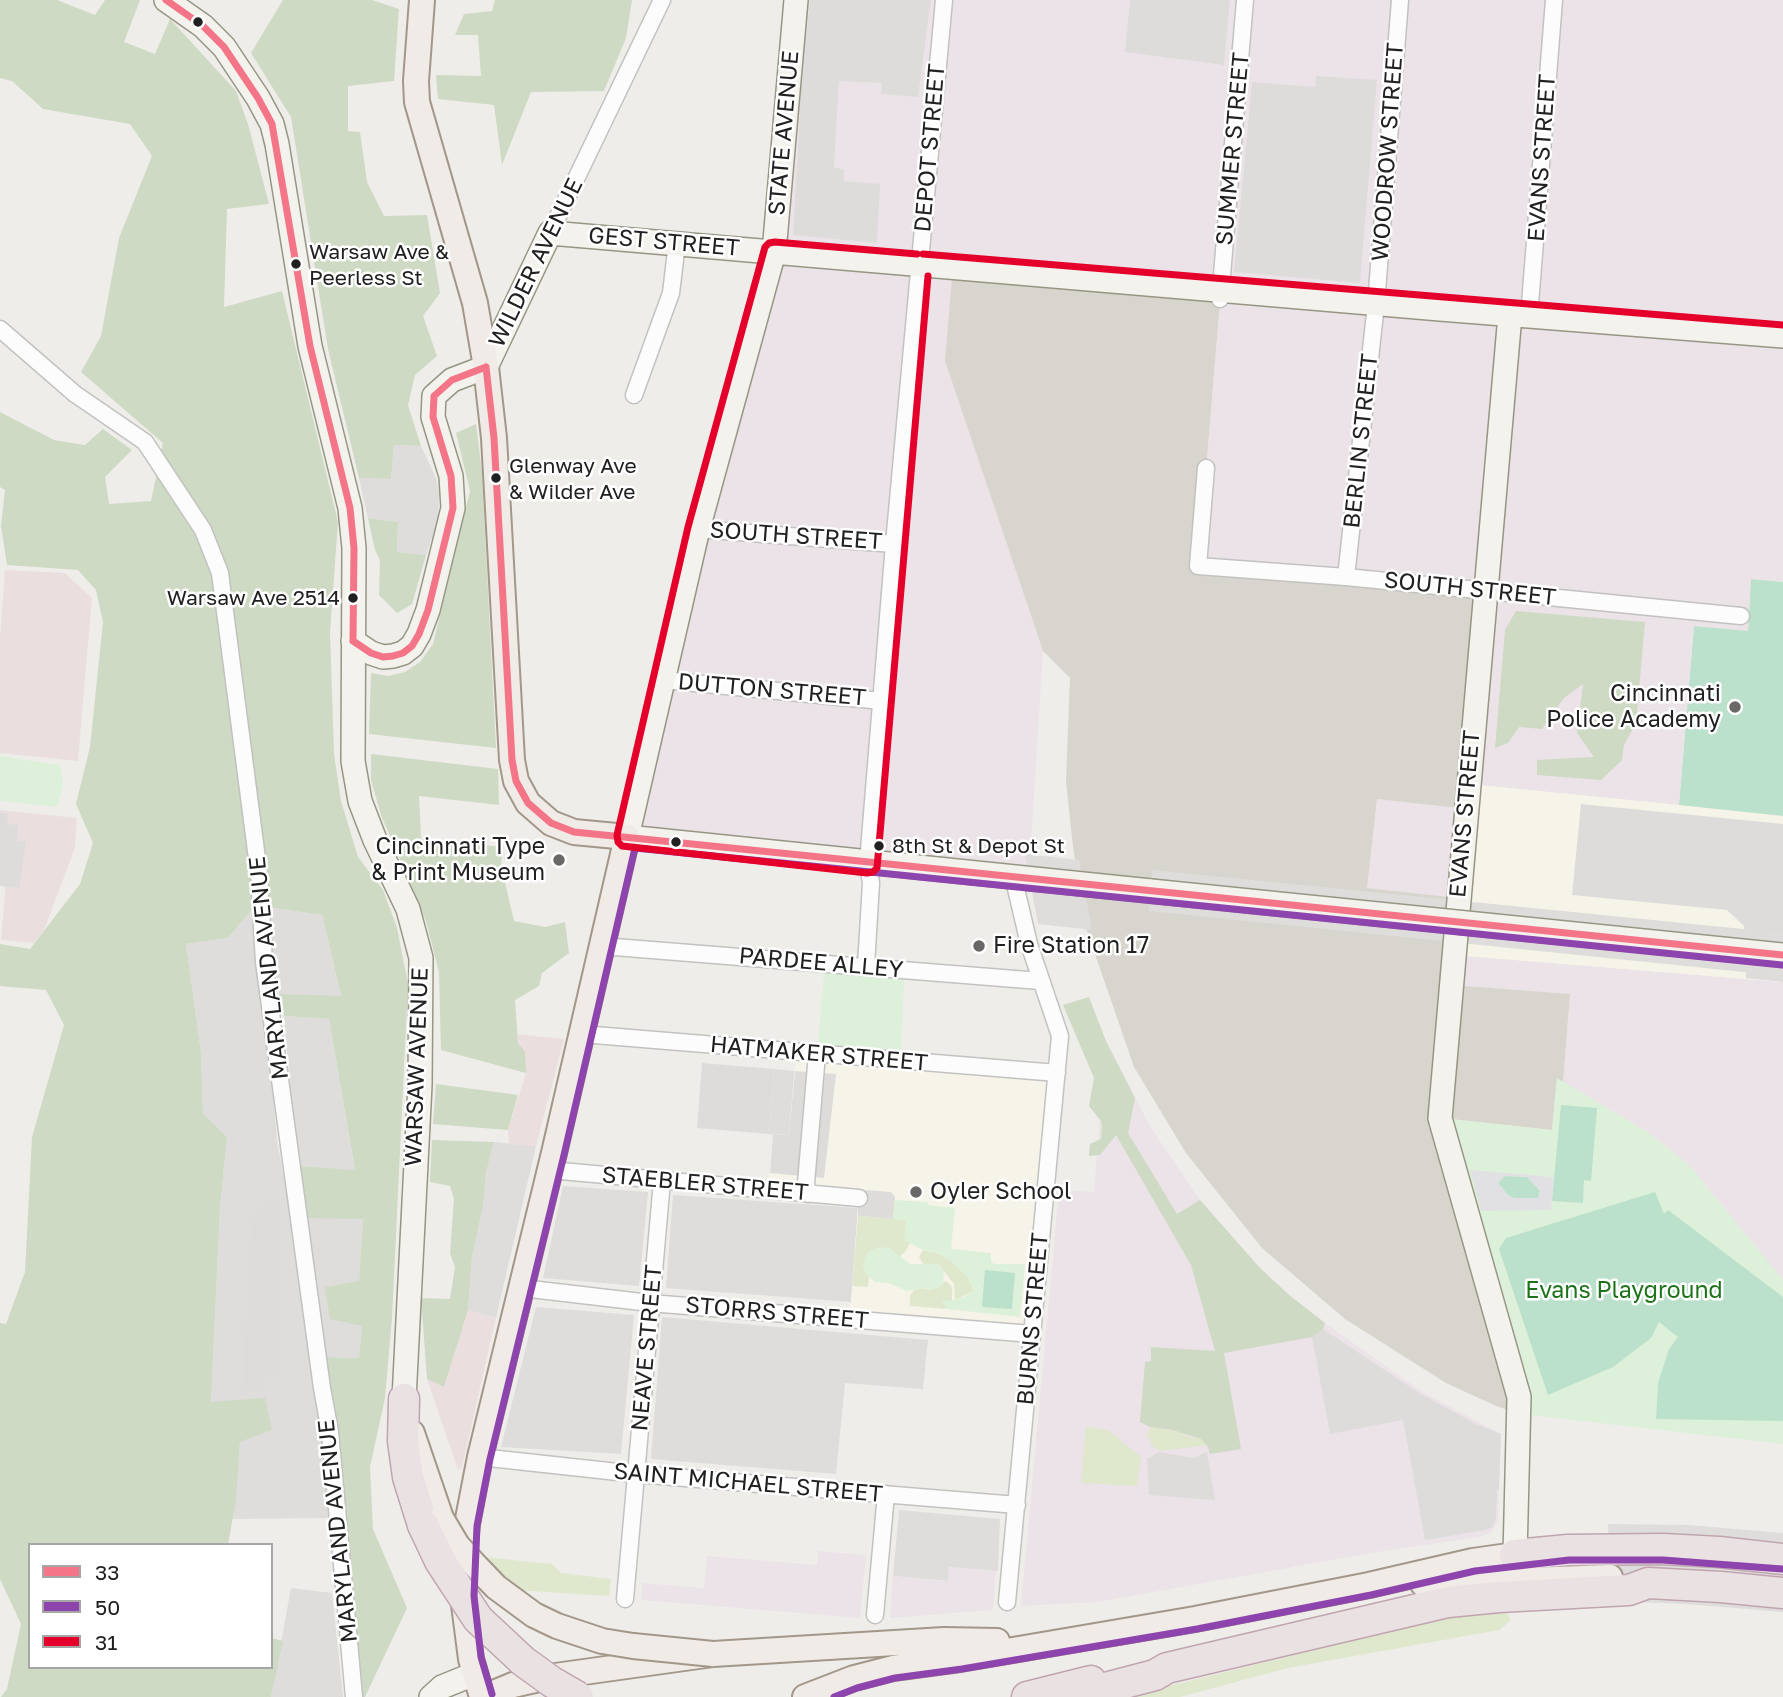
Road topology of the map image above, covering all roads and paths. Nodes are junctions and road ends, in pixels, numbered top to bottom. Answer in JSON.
{"nodes":[{"id":1,"x":166,"y":0,"type":"edge"},
{"id":2,"x":422,"y":0,"type":"edge"},
{"id":3,"x":796,"y":0,"type":"edge"},
{"id":4,"x":944,"y":0,"type":"edge"},
{"id":5,"x":1245,"y":0,"type":"edge"},
{"id":6,"x":1400,"y":0,"type":"edge"},
{"id":7,"x":1554,"y":0,"type":"edge"},
{"id":8,"x":658,"y":3,"type":"edge"},
{"id":9,"x":550,"y":233,"type":"junction"},
{"id":10,"x":677,"y":243,"type":"junction"},
{"id":11,"x":774,"y":252,"type":"junction"},
{"id":12,"x":919,"y":264,"type":"junction"},
{"id":13,"x":1221,"y":294,"type":"junction"},
{"id":14,"x":1376,"y":304,"type":"junction"},
{"id":15,"x":1519,"y":316,"type":"junction"},
{"id":16,"x":0,"y":329,"type":"edge"},
{"id":17,"x":1783,"y":336,"type":"edge"},
{"id":18,"x":486,"y":367,"type":"junction"},
{"id":19,"x":634,"y":395,"type":"dead end"},
{"id":20,"x":1206,"y":468,"type":"dead end"},
{"id":21,"x":698,"y":529,"type":"junction"},
{"id":22,"x":894,"y":544,"type":"junction"},
{"id":23,"x":1346,"y":577,"type":"junction"},
{"id":24,"x":1484,"y":591,"type":"junction"},
{"id":25,"x":1741,"y":615,"type":"dead end"},
{"id":26,"x":353,"y":641,"type":"junction"},
{"id":27,"x":663,"y":680,"type":"junction"},
{"id":28,"x":882,"y":701,"type":"junction"},
{"id":29,"x":627,"y":837,"type":"junction"},
{"id":30,"x":868,"y":863,"type":"junction"},
{"id":31,"x":1021,"y":877,"type":"junction"},
{"id":32,"x":603,"y":946,"type":"junction"},
{"id":33,"x":1783,"y":955,"type":"edge"},
{"id":34,"x":866,"y":966,"type":"junction"},
{"id":35,"x":1040,"y":981,"type":"junction"},
{"id":36,"x":582,"y":1034,"type":"junction"},
{"id":37,"x":817,"y":1054,"type":"junction"},
{"id":38,"x":1057,"y":1073,"type":"junction"},
{"id":39,"x":550,"y":1170,"type":"junction"},
{"id":40,"x":662,"y":1181,"type":"junction"},
{"id":41,"x":808,"y":1194,"type":"junction"},
{"id":42,"x":859,"y":1198,"type":"dead end"},
{"id":43,"x":522,"y":1288,"type":"junction"},
{"id":44,"x":650,"y":1303,"type":"junction"},
{"id":45,"x":1032,"y":1334,"type":"junction"},
{"id":46,"x":404,"y":1399,"type":"joint"},
{"id":47,"x":480,"y":1457,"type":"junction"},
{"id":48,"x":636,"y":1474,"type":"junction"},
{"id":49,"x":886,"y":1494,"type":"junction"},
{"id":50,"x":1017,"y":1506,"type":"junction"},
{"id":51,"x":431,"y":1521,"type":"junction"},
{"id":52,"x":1516,"y":1555,"type":"junction"},
{"id":53,"x":1783,"y":1559,"type":"edge"},
{"id":54,"x":1610,"y":1573,"type":"junction"},
{"id":55,"x":1370,"y":1585,"type":"junction"},
{"id":56,"x":1783,"y":1593,"type":"edge"},
{"id":57,"x":625,"y":1599,"type":"dead end"},
{"id":58,"x":1007,"y":1602,"type":"dead end"},
{"id":59,"x":875,"y":1615,"type":"dead end"},
{"id":60,"x":1054,"y":1642,"type":"junction"},
{"id":61,"x":713,"y":1654,"type":"junction"},
{"id":62,"x":960,"y":1659,"type":"junction"},
{"id":63,"x":1167,"y":1668,"type":"junction"},
{"id":64,"x":480,"y":1689,"type":"edge"},
{"id":65,"x":354,"y":1697,"type":"edge"},
{"id":66,"x":431,"y":1697,"type":"edge"},
{"id":67,"x":578,"y":1697,"type":"edge"},
{"id":68,"x":805,"y":1697,"type":"edge"},
{"id":69,"x":849,"y":1697,"type":"edge"},
{"id":70,"x":1027,"y":1697,"type":"edge"},
{"id":71,"x":1071,"y":1697,"type":"edge"}],
"edges":[{"from":1,"to":26,"type":"main road","name":"WARSAW AVENUE"},
{"from":2,"to":18,"type":"main road"},
{"from":3,"to":11,"type":"main road","name":"STATE AVENUE"},
{"from":4,"to":12,"type":"street","name":"DEPOT STREET"},
{"from":5,"to":13,"type":"street","name":"SUMMER STREET"},
{"from":6,"to":14,"type":"street","name":"WOODROW STREET"},
{"from":7,"to":15,"type":"street","name":"EVANS STREET"},
{"from":8,"to":9,"type":"street","name":"WILDER AVENUE"},
{"from":9,"to":10,"type":"main road","name":"GEST STREET"},
{"from":9,"to":18,"type":"main road","name":"WILDER AVENUE"},
{"from":10,"to":11,"type":"main road","name":"GEST STREET"},
{"from":10,"to":19,"type":"street"},
{"from":11,"to":12,"type":"main road","name":"GEST STREET"},
{"from":11,"to":21,"type":"main road","name":"STATE AVENUE"},
{"from":12,"to":13,"type":"main road","name":"GEST STREET"},
{"from":12,"to":22,"type":"street","name":"DEPOT STREET"},
{"from":13,"to":14,"type":"main road","name":"GEST STREET"},
{"from":14,"to":15,"type":"main road","name":"GEST STREET"},
{"from":14,"to":23,"type":"street","name":"BERLIN STREET"},
{"from":15,"to":17,"type":"main road","name":"GEST STREET"},
{"from":15,"to":24,"type":"main road","name":"EVANS STREET"},
{"from":16,"to":65,"type":"street","name":"MARYLAND AVENUE"},
{"from":18,"to":26,"type":"main road","name":"WILDER AVENUE"},
{"from":18,"to":29,"type":"main road"},
{"from":20,"to":23,"type":"street","name":"SOUTH STREET"},
{"from":21,"to":22,"type":"street","name":"SOUTH STREET"},
{"from":21,"to":27,"type":"main road","name":"STATE AVENUE"},
{"from":22,"to":28,"type":"street","name":"DEPOT STREET"},
{"from":23,"to":24,"type":"street","name":"SOUTH STREET"},
{"from":24,"to":25,"type":"street","name":"SOUTH STREET"},
{"from":24,"to":52,"type":"main road","name":"EVANS STREET"},
{"from":26,"to":46,"type":"main road","name":"WARSAW AVENUE"},
{"from":27,"to":28,"type":"street","name":"DUTTON STREET"},
{"from":27,"to":29,"type":"main road","name":"STATE AVENUE"},
{"from":28,"to":30,"type":"street","name":"DEPOT STREET"},
{"from":29,"to":30,"type":"main road"},
{"from":29,"to":32,"type":"main road","name":"STATE AVENUE"},
{"from":30,"to":31,"type":"main road"},
{"from":30,"to":34,"type":"street","name":"DEPOT STREET"},
{"from":31,"to":33,"type":"main road","bridge":true},
{"from":31,"to":35,"type":"street","name":"BURNS STREET"},
{"from":32,"to":34,"type":"street","name":"PARDEE ALLEY"},
{"from":32,"to":36,"type":"main road","name":"STATE AVENUE"},
{"from":34,"to":35,"type":"street","name":"PARDEE ALLEY"},
{"from":35,"to":38,"type":"street","name":"BURNS STREET"},
{"from":36,"to":37,"type":"street","name":"HATMAKER STREET"},
{"from":36,"to":39,"type":"main road","name":"STATE AVENUE"},
{"from":37,"to":38,"type":"street","name":"HATMAKER STREET"},
{"from":37,"to":41,"type":"street"},
{"from":38,"to":45,"type":"street","name":"BURNS STREET"},
{"from":39,"to":40,"type":"street","name":"STAEBLER STREET"},
{"from":39,"to":43,"type":"main road","name":"STATE AVENUE"},
{"from":40,"to":41,"type":"street","name":"STAEBLER STREET"},
{"from":40,"to":44,"type":"street","name":"NEAVE STREET"},
{"from":41,"to":42,"type":"street","name":"STAEBLER STREET"},
{"from":43,"to":44,"type":"street","name":"STORRS STREET"},
{"from":43,"to":47,"type":"main road","name":"STATE AVENUE"},
{"from":44,"to":45,"type":"street","name":"STORRS STREET"},
{"from":44,"to":48,"type":"street","name":"NEAVE STREET"},
{"from":45,"to":50,"type":"street","name":"BURNS STREET"},
{"from":46,"to":51,"type":"highway"},
{"from":47,"to":48,"type":"street","name":"SAINT MICHAEL STREET"},
{"from":47,"to":64,"type":"main road","name":"STATE AVENUE"},
{"from":48,"to":49,"type":"street","name":"SAINT MICHAEL STREET"},
{"from":48,"to":57,"type":"street","name":"NEAVE STREET"},
{"from":49,"to":50,"type":"street","name":"SAINT MICHAEL STREET"},
{"from":49,"to":59,"type":"street"},
{"from":50,"to":58,"type":"street","name":"BURNS STREET"},
{"from":51,"to":61,"type":"main road","bridge":true},
{"from":51,"to":67,"type":"highway","bridge":true},
{"from":52,"to":54,"type":"highway"},
{"from":52,"to":55,"type":"main road"},
{"from":53,"to":54,"type":"highway"},
{"from":54,"to":55,"type":"main road"},
{"from":54,"to":56,"type":"highway"},
{"from":54,"to":63,"type":"highway"},
{"from":55,"to":60,"type":"main road"},
{"from":60,"to":61,"type":"main road"},
{"from":60,"to":62,"type":"main road"},
{"from":61,"to":64,"type":"main road","bridge":true},
{"from":62,"to":68,"type":"main road"},
{"from":62,"to":69,"type":"main road"},
{"from":63,"to":70,"type":"highway"},
{"from":63,"to":71,"type":"highway"},
{"from":64,"to":66,"type":"main road"}]}
